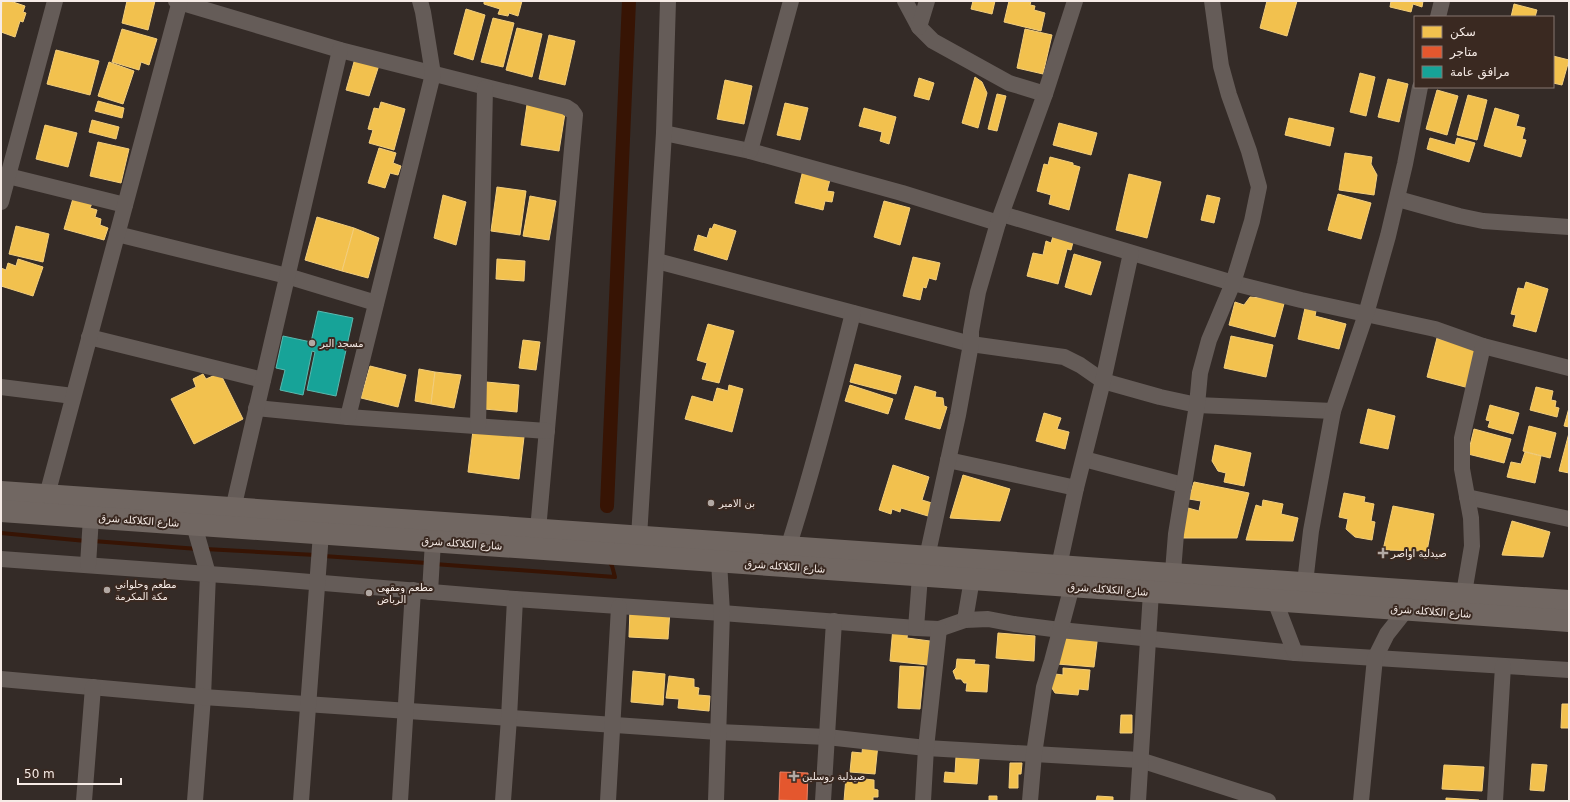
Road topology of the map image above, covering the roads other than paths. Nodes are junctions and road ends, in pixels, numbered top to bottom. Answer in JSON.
{"nodes":[{"id":1,"x":55,"y":1,"type":"edge"},
{"id":2,"x":179,"y":1,"type":"edge"},
{"id":3,"x":420,"y":1,"type":"edge"},
{"id":4,"x":668,"y":1,"type":"edge"},
{"id":5,"x":791,"y":1,"type":"edge"},
{"id":6,"x":905,"y":1,"type":"edge"},
{"id":7,"x":927,"y":1,"type":"edge"},
{"id":8,"x":1075,"y":1,"type":"edge"},
{"id":9,"x":1212,"y":1,"type":"edge"},
{"id":10,"x":1442,"y":1,"type":"edge"},
{"id":11,"x":1438,"y":16,"type":"edge"},
{"id":12,"x":919,"y":27,"type":"junction"},
{"id":13,"x":340,"y":50,"type":"junction"},
{"id":14,"x":433,"y":74,"type":"junction"},
{"id":15,"x":485,"y":88,"type":"junction"},
{"id":16,"x":1420,"y":88,"type":"edge"},
{"id":17,"x":1045,"y":94,"type":"junction"},
{"id":18,"x":664,"y":133,"type":"junction"},
{"id":19,"x":750,"y":152,"type":"junction"},
{"id":20,"x":8,"y":176,"type":"junction"},
{"id":21,"x":1398,"y":199,"type":"junction"},
{"id":22,"x":1,"y":202,"type":"edge"},
{"id":23,"x":125,"y":204,"type":"junction"},
{"id":24,"x":1000,"y":219,"type":"junction"},
{"id":25,"x":1569,"y":227,"type":"edge"},
{"id":26,"x":117,"y":234,"type":"junction"},
{"id":27,"x":1131,"y":253,"type":"junction"},
{"id":28,"x":657,"y":261,"type":"junction"},
{"id":29,"x":288,"y":276,"type":"junction"},
{"id":30,"x":1233,"y":283,"type":"junction"},
{"id":31,"x":376,"y":303,"type":"junction"},
{"id":32,"x":853,"y":313,"type":"junction"},
{"id":33,"x":1366,"y":314,"type":"junction"},
{"id":34,"x":89,"y":336,"type":"junction"},
{"id":35,"x":971,"y":344,"type":"junction"},
{"id":36,"x":1483,"y":346,"type":"junction"},
{"id":37,"x":1569,"y":368,"type":"edge"},
{"id":38,"x":263,"y":380,"type":"junction"},
{"id":39,"x":1104,"y":382,"type":"junction"},
{"id":40,"x":1,"y":388,"type":"edge"},
{"id":41,"x":73,"y":396,"type":"junction"},
{"id":42,"x":1197,"y":405,"type":"junction"},
{"id":43,"x":256,"y":408,"type":"junction"},
{"id":44,"x":1333,"y":411,"type":"junction"},
{"id":45,"x":348,"y":417,"type":"junction"},
{"id":46,"x":478,"y":426,"type":"junction"},
{"id":47,"x":546,"y":431,"type":"junction"},
{"id":48,"x":1084,"y":459,"type":"junction"},
{"id":49,"x":948,"y":460,"type":"junction"},
{"id":50,"x":1183,"y":485,"type":"junction"},
{"id":51,"x":1076,"y":488,"type":"junction"},
{"id":52,"x":1,"y":492,"type":"edge"},
{"id":53,"x":47,"y":495,"type":"junction"},
{"id":54,"x":1467,"y":497,"type":"junction"},
{"id":55,"x":233,"y":509,"type":"junction"},
{"id":56,"x":1,"y":511,"type":"edge"},
{"id":57,"x":91,"y":517,"type":"junction"},
{"id":58,"x":1569,"y":519,"type":"edge"},
{"id":59,"x":194,"y":525,"type":"junction"},
{"id":60,"x":538,"y":530,"type":"junction"},
{"id":61,"x":321,"y":533,"type":"junction"},
{"id":62,"x":639,"y":537,"type":"junction"},
{"id":63,"x":433,"y":541,"type":"junction"},
{"id":64,"x":788,"y":548,"type":"junction"},
{"id":65,"x":1,"y":559,"type":"edge"},
{"id":66,"x":719,"y":561,"type":"junction"},
{"id":67,"x":88,"y":565,"type":"junction"},
{"id":68,"x":923,"y":566,"type":"junction"},
{"id":69,"x":1059,"y":566,"type":"junction"},
{"id":70,"x":208,"y":574,"type":"junction"},
{"id":71,"x":972,"y":579,"type":"junction"},
{"id":72,"x":318,"y":582,"type":"junction"},
{"id":73,"x":1305,"y":583,"type":"junction"},
{"id":74,"x":1072,"y":586,"type":"junction"},
{"id":75,"x":1165,"y":586,"type":"junction"},
{"id":76,"x":413,"y":590,"type":"junction"},
{"id":77,"x":430,"y":592,"type":"junction"},
{"id":78,"x":1464,"y":594,"type":"junction"},
{"id":79,"x":514,"y":599,"type":"junction"},
{"id":80,"x":1275,"y":601,"type":"junction"},
{"id":81,"x":1569,"y":601,"type":"edge"},
{"id":82,"x":619,"y":607,"type":"junction"},
{"id":83,"x":1406,"y":610,"type":"junction"},
{"id":84,"x":722,"y":613,"type":"junction"},
{"id":85,"x":965,"y":620,"type":"junction"},
{"id":86,"x":834,"y":621,"type":"junction"},
{"id":87,"x":1569,"y":621,"type":"edge"},
{"id":88,"x":916,"y":628,"type":"junction"},
{"id":89,"x":939,"y":629,"type":"junction"},
{"id":90,"x":1060,"y":630,"type":"junction"},
{"id":91,"x":1149,"y":638,"type":"junction"},
{"id":92,"x":1295,"y":653,"type":"junction"},
{"id":93,"x":1375,"y":658,"type":"junction"},
{"id":94,"x":1503,"y":666,"type":"junction"},
{"id":95,"x":1569,"y":670,"type":"edge"},
{"id":96,"x":1,"y":679,"type":"edge"},
{"id":97,"x":93,"y":687,"type":"junction"},
{"id":98,"x":202,"y":697,"type":"junction"},
{"id":99,"x":308,"y":704,"type":"junction"},
{"id":100,"x":406,"y":711,"type":"junction"},
{"id":101,"x":509,"y":718,"type":"junction"},
{"id":102,"x":613,"y":725,"type":"junction"},
{"id":103,"x":718,"y":732,"type":"junction"},
{"id":104,"x":827,"y":737,"type":"junction"},
{"id":105,"x":926,"y":748,"type":"junction"},
{"id":106,"x":1034,"y":754,"type":"junction"},
{"id":107,"x":1140,"y":760,"type":"junction"},
{"id":108,"x":84,"y":801,"type":"edge"},
{"id":109,"x":195,"y":801,"type":"edge"},
{"id":110,"x":301,"y":801,"type":"edge"},
{"id":111,"x":400,"y":801,"type":"edge"},
{"id":112,"x":503,"y":801,"type":"edge"},
{"id":113,"x":608,"y":801,"type":"edge"},
{"id":114,"x":716,"y":801,"type":"edge"},
{"id":115,"x":823,"y":801,"type":"edge"},
{"id":116,"x":923,"y":801,"type":"edge"},
{"id":117,"x":1030,"y":801,"type":"edge"},
{"id":118,"x":1138,"y":801,"type":"edge"},
{"id":119,"x":1268,"y":801,"type":"edge"},
{"id":120,"x":1361,"y":801,"type":"edge"},
{"id":121,"x":1495,"y":801,"type":"edge"}],
"edges":[{"from":1,"to":20,"type":"street"},
{"from":2,"to":13,"type":"street"},
{"from":2,"to":23,"type":"street"},
{"from":3,"to":14,"type":"street"},
{"from":4,"to":18,"type":"street"},
{"from":5,"to":19,"type":"street"},
{"from":6,"to":12,"type":"street"},
{"from":7,"to":12,"type":"street"},
{"from":8,"to":17,"type":"street"},
{"from":9,"to":30,"type":"street"},
{"from":10,"to":11,"type":"street"},
{"from":12,"to":17,"type":"street"},
{"from":13,"to":14,"type":"street"},
{"from":13,"to":29,"type":"street"},
{"from":14,"to":15,"type":"street"},
{"from":14,"to":31,"type":"street"},
{"from":15,"to":46,"type":"street"},
{"from":15,"to":47,"type":"street"},
{"from":16,"to":21,"type":"street"},
{"from":17,"to":24,"type":"street"},
{"from":18,"to":19,"type":"street"},
{"from":18,"to":28,"type":"street"},
{"from":19,"to":24,"type":"street"},
{"from":20,"to":22,"type":"street"},
{"from":20,"to":23,"type":"street"},
{"from":21,"to":25,"type":"street"},
{"from":21,"to":33,"type":"street"},
{"from":23,"to":26,"type":"street"},
{"from":24,"to":27,"type":"street"},
{"from":24,"to":35,"type":"street"},
{"from":26,"to":29,"type":"street"},
{"from":26,"to":34,"type":"street"},
{"from":27,"to":30,"type":"street"},
{"from":27,"to":39,"type":"street"},
{"from":28,"to":32,"type":"street"},
{"from":28,"to":62,"type":"street"},
{"from":29,"to":31,"type":"street"},
{"from":29,"to":38,"type":"street"},
{"from":30,"to":33,"type":"street"},
{"from":30,"to":42,"type":"street"},
{"from":31,"to":45,"type":"street"},
{"from":32,"to":35,"type":"street"},
{"from":32,"to":64,"type":"street"},
{"from":33,"to":36,"type":"street"},
{"from":33,"to":44,"type":"street"},
{"from":34,"to":38,"type":"street"},
{"from":34,"to":41,"type":"street"},
{"from":35,"to":39,"type":"street"},
{"from":35,"to":49,"type":"street"},
{"from":36,"to":37,"type":"street"},
{"from":36,"to":54,"type":"street"},
{"from":38,"to":43,"type":"street"},
{"from":39,"to":42,"type":"street"},
{"from":39,"to":48,"type":"street"},
{"from":40,"to":41,"type":"street"},
{"from":41,"to":53,"type":"street"},
{"from":42,"to":44,"type":"street"},
{"from":42,"to":50,"type":"street"},
{"from":43,"to":45,"type":"street"},
{"from":43,"to":55,"type":"street"},
{"from":44,"to":73,"type":"street"},
{"from":45,"to":46,"type":"street"},
{"from":46,"to":47,"type":"street"},
{"from":47,"to":60,"type":"street"},
{"from":48,"to":50,"type":"street"},
{"from":48,"to":51,"type":"street"},
{"from":49,"to":51,"type":"street"},
{"from":49,"to":68,"type":"street"},
{"from":50,"to":75,"type":"street"},
{"from":51,"to":69,"type":"street"},
{"from":52,"to":53,"type":"street","name":"شارع الكلاكله شرق"},
{"from":53,"to":55,"type":"street","name":"شارع الكلاكله شرق"},
{"from":54,"to":58,"type":"street"},
{"from":54,"to":78,"type":"street"},
{"from":55,"to":60,"type":"street","name":"شارع الكلاكله شرق"},
{"from":56,"to":57,"type":"street","name":"شارع الكلاكله شرق"},
{"from":57,"to":59,"type":"street","name":"شارع الكلاكله شرق"},
{"from":57,"to":67,"type":"street"},
{"from":59,"to":61,"type":"street","name":"شارع الكلاكله شرق"},
{"from":59,"to":70,"type":"street"},
{"from":60,"to":62,"type":"street","name":"شارع الكلاكله شرق"},
{"from":61,"to":63,"type":"street","name":"شارع الكلاكله شرق"},
{"from":61,"to":72,"type":"street"},
{"from":62,"to":64,"type":"street","name":"شارع الكلاكله شرق"},
{"from":63,"to":66,"type":"street","name":"شارع الكلاكله شرق"},
{"from":63,"to":77,"type":"street"},
{"from":64,"to":68,"type":"street","name":"شارع الكلاكله شرق"},
{"from":65,"to":67,"type":"street"},
{"from":66,"to":68,"type":"street","name":"شارع الكلاكله شرق"},
{"from":66,"to":84,"type":"street"},
{"from":67,"to":70,"type":"street"},
{"from":68,"to":69,"type":"street","name":"شارع الكلاكله شرق"},
{"from":68,"to":71,"type":"street","name":"شارع الكلاكله شرق"},
{"from":68,"to":88,"type":"street"},
{"from":69,"to":75,"type":"street","name":"شارع الكلاكله شرق"},
{"from":70,"to":72,"type":"street"},
{"from":70,"to":98,"type":"street"},
{"from":71,"to":74,"type":"street","name":"شارع الكلاكله شرق"},
{"from":71,"to":85,"type":"street"},
{"from":72,"to":76,"type":"street"},
{"from":72,"to":99,"type":"street"},
{"from":73,"to":75,"type":"street","name":"شارع الكلاكله شرق"},
{"from":73,"to":78,"type":"street","name":"شارع الكلاكله شرق"},
{"from":74,"to":75,"type":"street","name":"شارع الكلاكله شرق"},
{"from":74,"to":90,"type":"street"},
{"from":75,"to":80,"type":"street","name":"شارع الكلاكله شرق"},
{"from":75,"to":91,"type":"street"},
{"from":76,"to":77,"type":"street"},
{"from":76,"to":100,"type":"street"},
{"from":77,"to":79,"type":"street"},
{"from":78,"to":81,"type":"street","name":"شارع الكلاكله شرق"},
{"from":79,"to":82,"type":"street"},
{"from":79,"to":101,"type":"street"},
{"from":80,"to":83,"type":"street","name":"شارع الكلاكله شرق"},
{"from":80,"to":92,"type":"street"},
{"from":82,"to":84,"type":"street"},
{"from":82,"to":102,"type":"street"},
{"from":83,"to":87,"type":"street","name":"شارع الكلاكله شرق"},
{"from":83,"to":93,"type":"street"},
{"from":84,"to":86,"type":"street"},
{"from":84,"to":103,"type":"street"},
{"from":85,"to":89,"type":"street"},
{"from":85,"to":90,"type":"street"},
{"from":86,"to":88,"type":"street"},
{"from":86,"to":104,"type":"street"},
{"from":88,"to":89,"type":"street"},
{"from":89,"to":105,"type":"street"},
{"from":90,"to":91,"type":"street"},
{"from":90,"to":106,"type":"street"},
{"from":91,"to":92,"type":"street"},
{"from":91,"to":107,"type":"street"},
{"from":92,"to":93,"type":"street"},
{"from":93,"to":94,"type":"street"},
{"from":93,"to":120,"type":"street"},
{"from":94,"to":95,"type":"street"},
{"from":94,"to":121,"type":"street"},
{"from":96,"to":97,"type":"street"},
{"from":97,"to":98,"type":"street"},
{"from":97,"to":108,"type":"street"},
{"from":98,"to":99,"type":"street"},
{"from":98,"to":109,"type":"street"},
{"from":99,"to":100,"type":"street"},
{"from":99,"to":110,"type":"street"},
{"from":100,"to":101,"type":"street"},
{"from":100,"to":111,"type":"street"},
{"from":101,"to":102,"type":"street"},
{"from":101,"to":112,"type":"street"},
{"from":102,"to":103,"type":"street"},
{"from":102,"to":113,"type":"street"},
{"from":103,"to":104,"type":"street"},
{"from":103,"to":114,"type":"street"},
{"from":104,"to":105,"type":"street"},
{"from":104,"to":115,"type":"street"},
{"from":105,"to":106,"type":"street"},
{"from":105,"to":116,"type":"street"},
{"from":106,"to":107,"type":"street"},
{"from":106,"to":117,"type":"street"},
{"from":107,"to":118,"type":"street"},
{"from":107,"to":119,"type":"street"}]}
